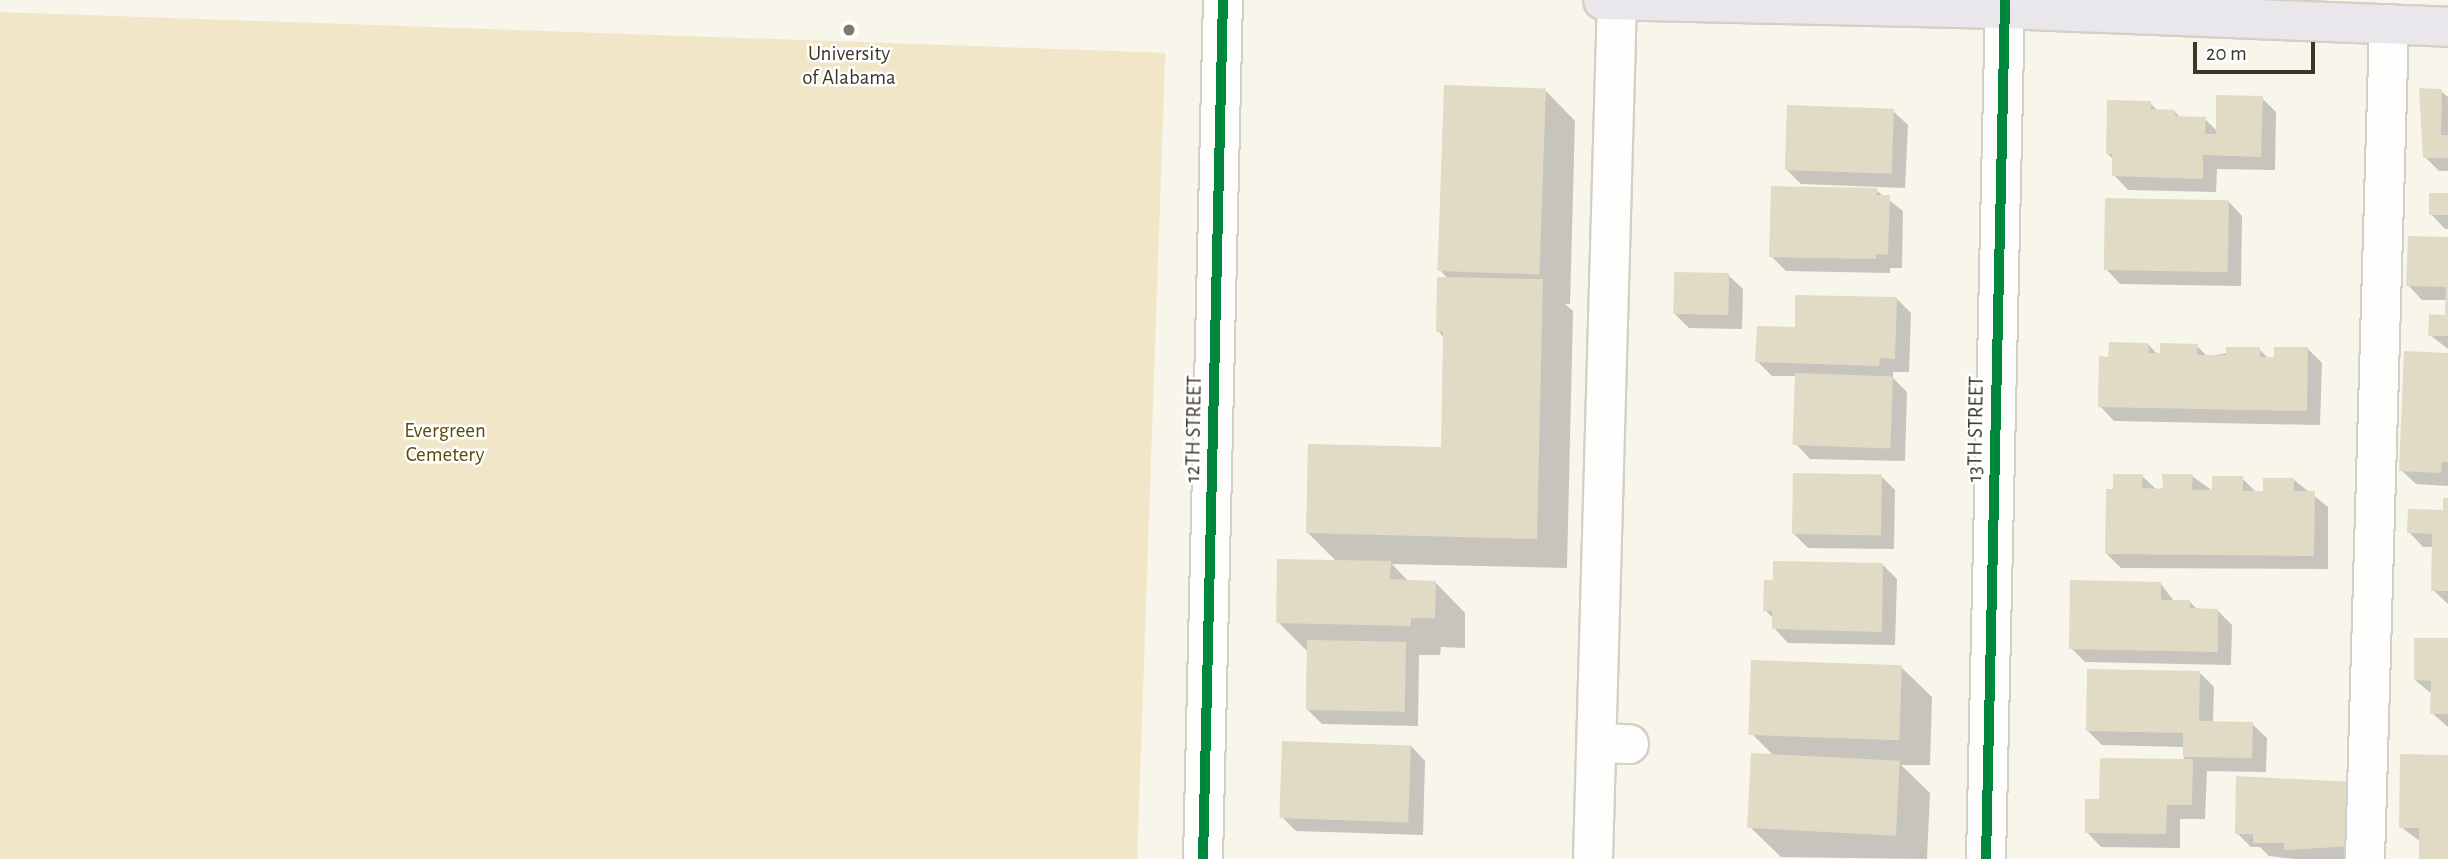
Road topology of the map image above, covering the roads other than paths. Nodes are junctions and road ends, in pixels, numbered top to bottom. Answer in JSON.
{"nodes":[{"id":1,"x":1223,"y":0,"type":"edge"},
{"id":2,"x":1603,"y":0,"type":"edge"},
{"id":3,"x":1617,"y":0,"type":"edge"},
{"id":4,"x":2005,"y":4,"type":"edge"},
{"id":5,"x":2389,"y":24,"type":"junction"},
{"id":6,"x":2448,"y":27,"type":"edge"},
{"id":7,"x":1203,"y":859,"type":"edge"},
{"id":8,"x":1593,"y":859,"type":"edge"},
{"id":9,"x":1986,"y":859,"type":"edge"},
{"id":10,"x":2365,"y":859,"type":"edge"}],
"edges":[{"from":1,"to":7,"type":"street","name":"12TH STREET"},
{"from":2,"to":3,"type":"main road"},
{"from":3,"to":4,"type":"main road"},
{"from":3,"to":8,"type":"street"},
{"from":4,"to":5,"type":"main road"},
{"from":4,"to":9,"type":"street","name":"13TH STREET"},
{"from":5,"to":6,"type":"main road"},
{"from":5,"to":10,"type":"street"}]}
